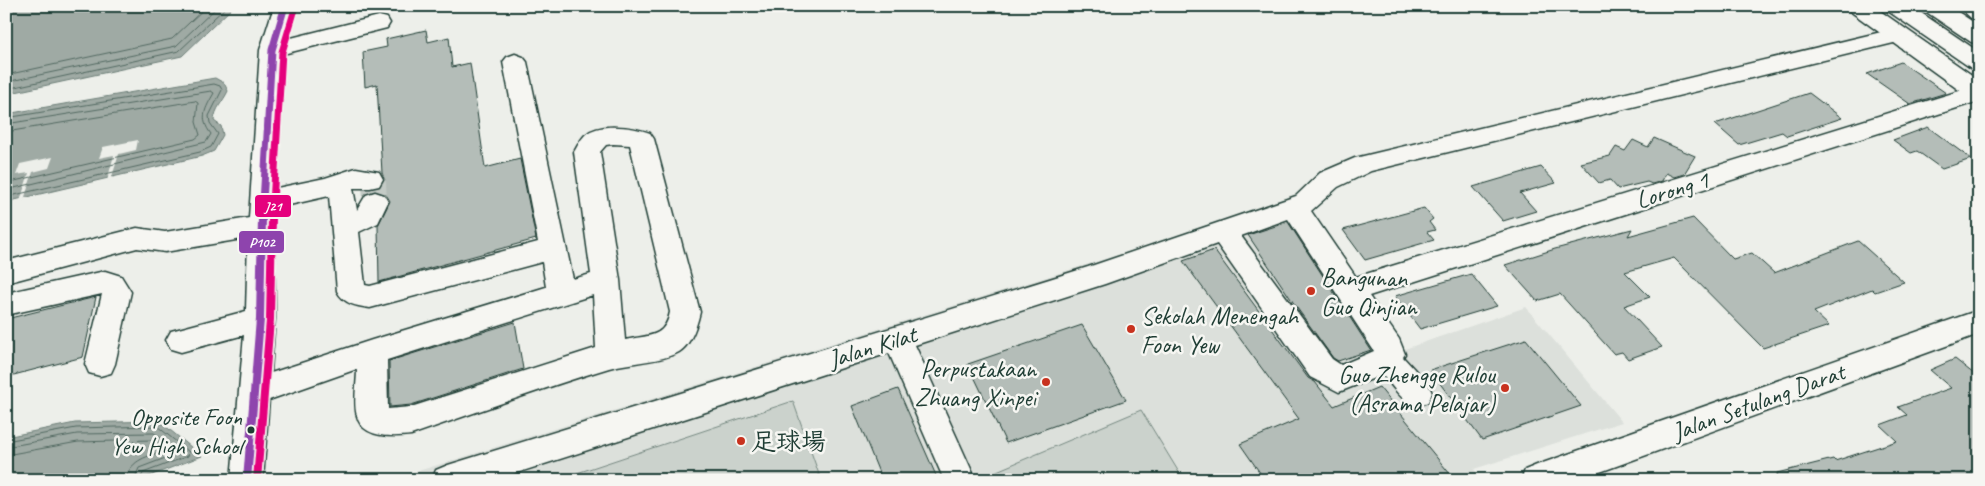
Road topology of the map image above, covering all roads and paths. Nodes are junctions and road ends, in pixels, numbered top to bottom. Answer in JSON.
{"nodes":[{"id":1,"x":285,"y":6,"type":"edge"},
{"id":2,"x":1858,"y":6,"type":"edge"},
{"id":3,"x":1896,"y":6,"type":"edge"},
{"id":4,"x":1918,"y":6,"type":"edge"},
{"id":5,"x":1933,"y":6,"type":"edge"},
{"id":6,"x":1969,"y":6,"type":"edge"},
{"id":7,"x":1979,"y":13,"type":"edge"},
{"id":8,"x":378,"y":23,"type":"dead end"},
{"id":9,"x":1892,"y":36,"type":"junction"},
{"id":10,"x":1979,"y":37,"type":"edge"},
{"id":11,"x":1979,"y":48,"type":"edge"},
{"id":12,"x":272,"y":50,"type":"junction"},
{"id":13,"x":515,"y":62,"type":"dead end"},
{"id":14,"x":1979,"y":63,"type":"edge"},
{"id":15,"x":1979,"y":93,"type":"edge"},
{"id":16,"x":329,"y":187,"type":"junction"},
{"id":17,"x":1294,"y":207,"type":"junction"},
{"id":18,"x":263,"y":213,"type":"junction"},
{"id":19,"x":344,"y":226,"type":"junction"},
{"id":20,"x":1223,"y":232,"type":"junction"},
{"id":21,"x":553,"y":249,"type":"junction"},
{"id":22,"x":6,"y":272,"type":"edge"},
{"id":23,"x":606,"y":280,"type":"junction"},
{"id":24,"x":1364,"y":286,"type":"dead end"},
{"id":25,"x":562,"y":294,"type":"junction"},
{"id":26,"x":6,"y":304,"type":"edge"},
{"id":27,"x":260,"y":319,"type":"junction"},
{"id":28,"x":1979,"y":322,"type":"edge"},
{"id":29,"x":897,"y":338,"type":"junction"},
{"id":30,"x":181,"y":340,"type":"dead end"},
{"id":31,"x":372,"y":352,"type":"junction"},
{"id":32,"x":611,"y":355,"type":"junction"},
{"id":33,"x":1385,"y":359,"type":"junction"},
{"id":34,"x":100,"y":364,"type":"dead end"},
{"id":35,"x":253,"y":392,"type":"junction"},
{"id":36,"x":1417,"y":394,"type":"dead end"},
{"id":37,"x":247,"y":480,"type":"edge"},
{"id":38,"x":448,"y":480,"type":"edge"},
{"id":39,"x":960,"y":480,"type":"edge"},
{"id":40,"x":1538,"y":480,"type":"edge"}],
"edges":[{"from":1,"to":12,"type":"main road"},
{"from":2,"to":9,"type":"main road"},
{"from":3,"to":14,"type":"main road"},
{"from":4,"to":11,"type":"main road"},
{"from":5,"to":10,"type":"main road"},
{"from":6,"to":7,"type":"main road"},
{"from":8,"to":12,"type":"main road"},
{"from":9,"to":15,"type":"main road"},
{"from":9,"to":17,"type":"main road","name":"Jalan Kilat"},
{"from":12,"to":18,"type":"main road"},
{"from":13,"to":21,"type":"main road"},
{"from":15,"to":24,"type":"main road","name":"Lorong 1"},
{"from":16,"to":18,"type":"main road"},
{"from":16,"to":19,"type":"main road"},
{"from":16,"to":19,"type":"main road"},
{"from":17,"to":20,"type":"main road","name":"Jalan Kilat"},
{"from":17,"to":33,"type":"main road"},
{"from":18,"to":22,"type":"main road"},
{"from":18,"to":27,"type":"main road"},
{"from":19,"to":21,"type":"main road"},
{"from":20,"to":29,"type":"main road","name":"Jalan Kilat"},
{"from":20,"to":33,"type":"main road"},
{"from":21,"to":25,"type":"main road"},
{"from":23,"to":25,"type":"main road"},
{"from":23,"to":32,"type":"main road"},
{"from":23,"to":32,"type":"main road"},
{"from":25,"to":31,"type":"main road"},
{"from":26,"to":34,"type":"main road"},
{"from":27,"to":30,"type":"main road"},
{"from":27,"to":35,"type":"main road"},
{"from":28,"to":40,"type":"main road","name":"Jalan Setulang Darat"},
{"from":29,"to":38,"type":"main road","name":"Jalan Kilat"},
{"from":29,"to":39,"type":"main road"},
{"from":31,"to":32,"type":"main road"},
{"from":31,"to":35,"type":"main road"},
{"from":33,"to":36,"type":"main road"},
{"from":35,"to":37,"type":"main road"}]}
